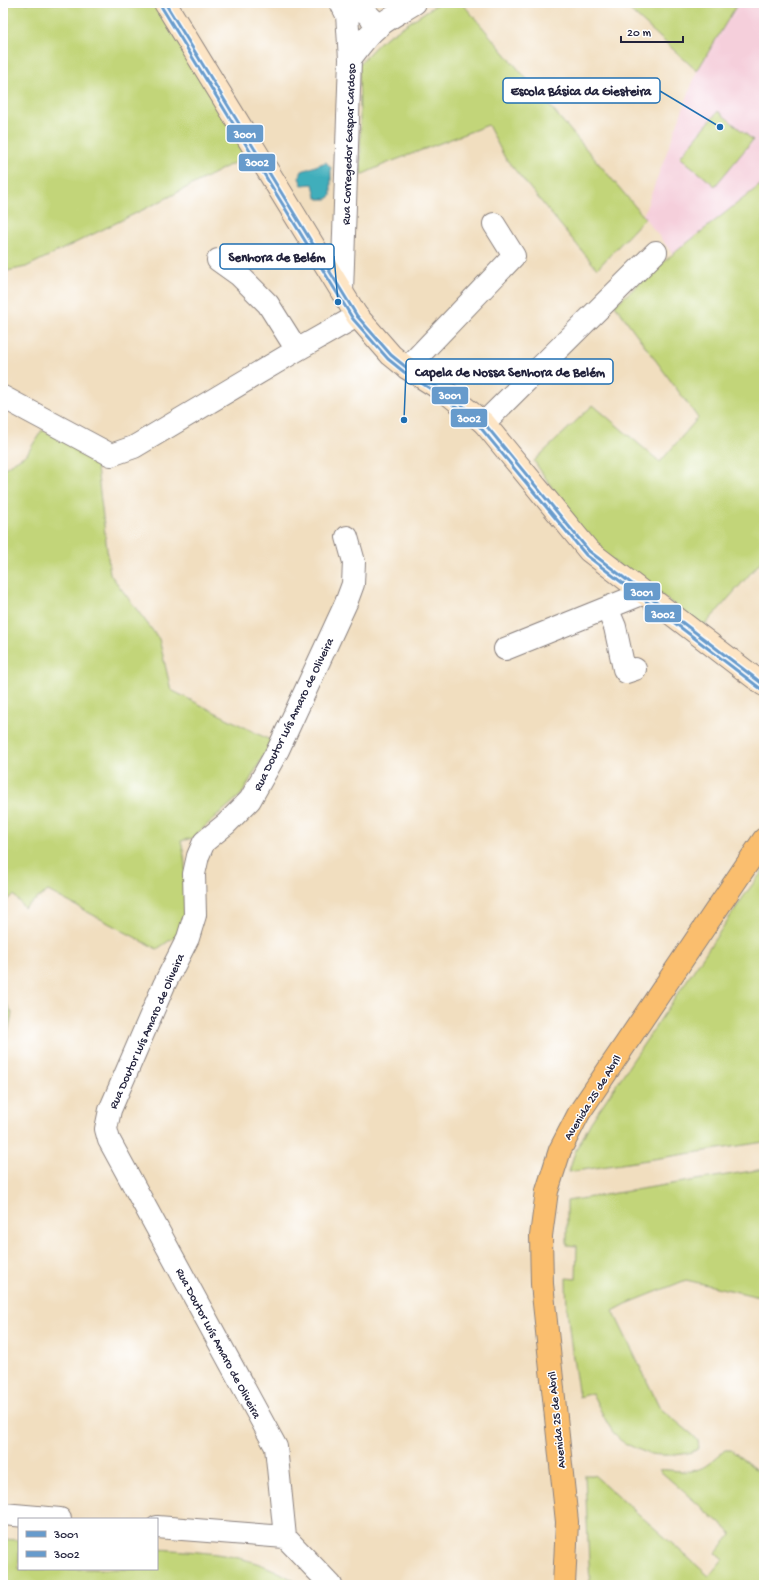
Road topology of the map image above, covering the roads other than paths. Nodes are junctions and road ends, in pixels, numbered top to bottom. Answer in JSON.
{"nodes":[{"id":1,"x":165,"y":3,"type":"edge"},
{"id":2,"x":341,"y":3,"type":"edge"},
{"id":3,"x":355,"y":3,"type":"edge"},
{"id":4,"x":415,"y":3,"type":"edge"},
{"id":5,"x":384,"y":15,"type":"edge"},
{"id":6,"x":350,"y":59,"type":"junction"},
{"id":7,"x":494,"y":224,"type":"dead end"},
{"id":8,"x":656,"y":252,"type":"dead end"},
{"id":9,"x":218,"y":260,"type":"dead end"},
{"id":10,"x":350,"y":304,"type":"junction"},
{"id":11,"x":296,"y":350,"type":"junction"},
{"id":12,"x":407,"y":368,"type":"junction"},
{"id":13,"x":3,"y":397,"type":"edge"},
{"id":14,"x":484,"y":423,"type":"junction"},
{"id":15,"x":347,"y":537,"type":"dead end"},
{"id":16,"x":644,"y":593,"type":"junction"},
{"id":17,"x":607,"y":608,"type":"junction"},
{"id":18,"x":505,"y":649,"type":"dead end"},
{"id":19,"x":635,"y":669,"type":"dead end"},
{"id":20,"x":764,"y":685,"type":"edge"},
{"id":21,"x":764,"y":839,"type":"edge"},
{"id":22,"x":3,"y":1514,"type":"edge"},
{"id":23,"x":49,"y":1518,"type":"edge"},
{"id":24,"x":158,"y":1527,"type":"edge"},
{"id":25,"x":285,"y":1537,"type":"junction"},
{"id":26,"x":331,"y":1585,"type":"edge"},
{"id":27,"x":564,"y":1585,"type":"edge"}],
"edges":[{"from":1,"to":10,"type":"street"},
{"from":2,"to":6,"type":"street"},
{"from":3,"to":5,"type":"street"},
{"from":4,"to":5,"type":"street","name":"Rua Corregedor Gaspar Cardoso"},
{"from":5,"to":6,"type":"street","name":"Rua Corregedor Gaspar Cardoso"},
{"from":6,"to":10,"type":"street","name":"Rua Corregedor Gaspar Cardoso"},
{"from":7,"to":12,"type":"street"},
{"from":8,"to":14,"type":"street"},
{"from":9,"to":11,"type":"street"},
{"from":10,"to":11,"type":"street"},
{"from":10,"to":12,"type":"street"},
{"from":11,"to":13,"type":"street"},
{"from":12,"to":14,"type":"street"},
{"from":14,"to":16,"type":"street"},
{"from":15,"to":25,"type":"street","name":"Rua Doutor Luís Amaro de Oliveira"},
{"from":16,"to":17,"type":"street"},
{"from":16,"to":20,"type":"street"},
{"from":17,"to":18,"type":"street"},
{"from":17,"to":19,"type":"street"},
{"from":21,"to":27,"type":"main road","name":"Avenida 25 de Abril"},
{"from":22,"to":23,"type":"street"},
{"from":24,"to":25,"type":"street"},
{"from":25,"to":26,"type":"street"}]}
